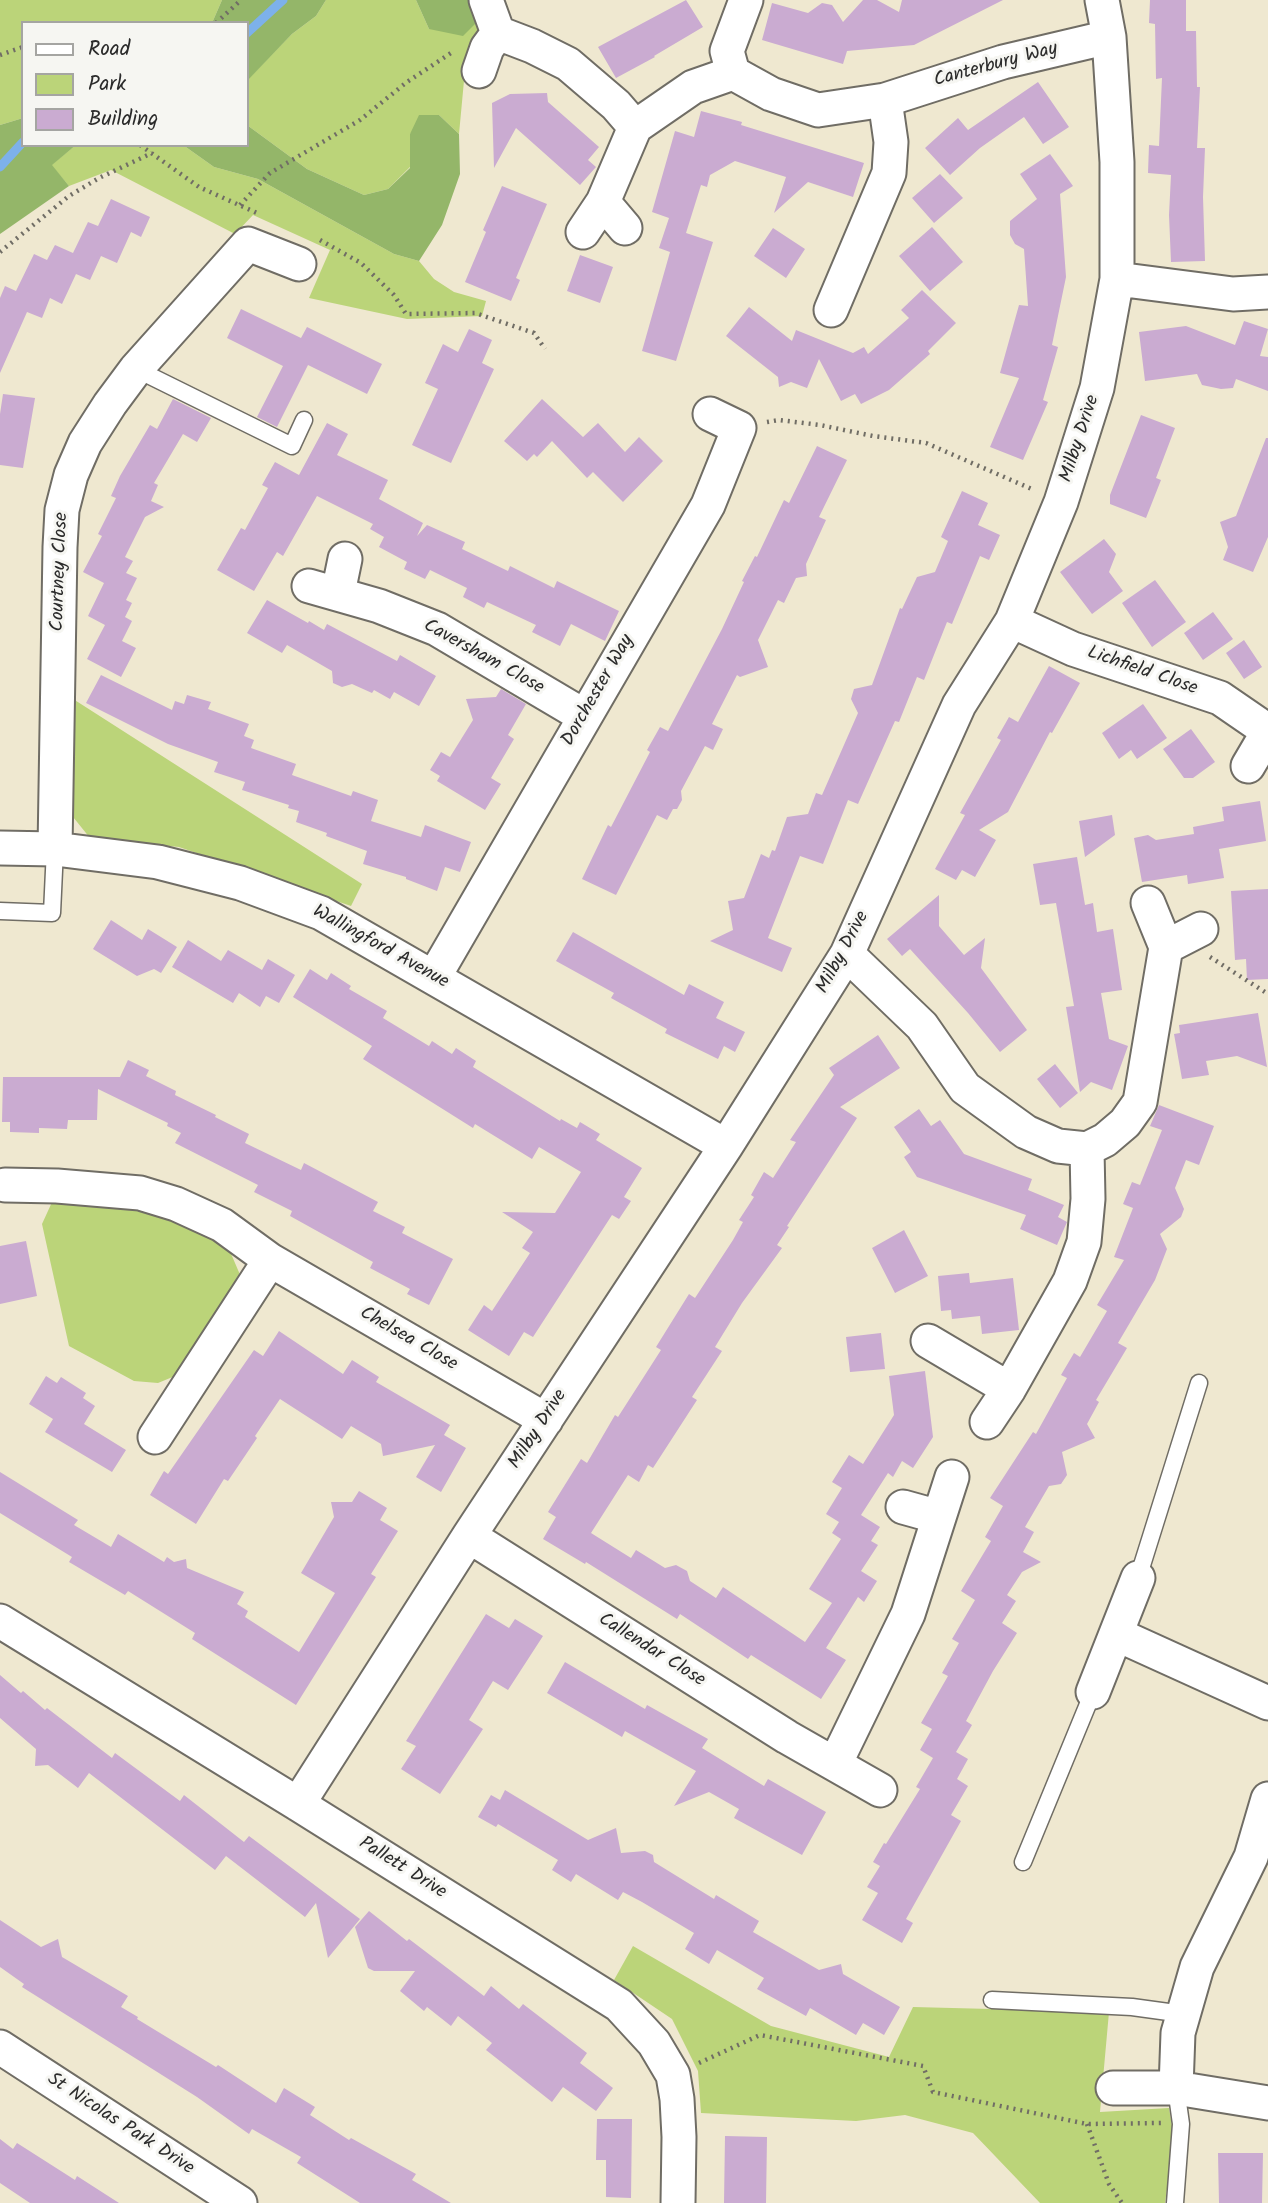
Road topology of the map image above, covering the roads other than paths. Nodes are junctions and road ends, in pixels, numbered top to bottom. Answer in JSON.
{"nodes":[{"id":1,"x":486,"y":0,"type":"edge"},
{"id":2,"x":746,"y":0,"type":"edge"},
{"id":3,"x":1102,"y":0,"type":"edge"},
{"id":4,"x":498,"y":33,"type":"junction"},
{"id":5,"x":1109,"y":37,"type":"junction"},
{"id":6,"x":479,"y":71,"type":"dead end"},
{"id":7,"x":733,"y":74,"type":"junction"},
{"id":8,"x":885,"y":100,"type":"junction"},
{"id":9,"x":635,"y":127,"type":"junction"},
{"id":10,"x":603,"y":202,"type":"junction"},
{"id":11,"x":625,"y":228,"type":"dead end"},
{"id":12,"x":583,"y":232,"type":"dead end"},
{"id":13,"x":303,"y":250,"type":"road end"},
{"id":14,"x":1117,"y":279,"type":"junction"},
{"id":15,"x":1268,"y":292,"type":"edge"},
{"id":16,"x":831,"y":310,"type":"dead end"},
{"id":17,"x":136,"y":369,"type":"junction"},
{"id":18,"x":304,"y":420,"type":"dead end"},
{"id":19,"x":724,"y":421,"type":"road end"},
{"id":20,"x":345,"y":559,"type":"dead end"},
{"id":21,"x":1012,"y":621,"type":"junction"},
{"id":22,"x":584,"y":716,"type":"junction"},
{"id":23,"x":1268,"y":731,"type":"edge"},
{"id":24,"x":1248,"y":766,"type":"dead end"},
{"id":25,"x":0,"y":848,"type":"edge"},
{"id":26,"x":55,"y":849,"type":"junction"},
{"id":27,"x":1148,"y":904,"type":"dead end"},
{"id":28,"x":0,"y":911,"type":"edge"},
{"id":29,"x":847,"y":954,"type":"junction"},
{"id":30,"x":435,"y":977,"type":"junction"},
{"id":31,"x":726,"y":1146,"type":"junction"},
{"id":32,"x":1087,"y":1149,"type":"junction"},
{"id":33,"x":5,"y":1185,"type":"dead end"},
{"id":34,"x":270,"y":1260,"type":"junction"},
{"id":35,"x":928,"y":1341,"type":"dead end"},
{"id":36,"x":1199,"y":1382,"type":"dead end"},
{"id":37,"x":1009,"y":1389,"type":"junction"},
{"id":38,"x":546,"y":1420,"type":"junction"},
{"id":39,"x":987,"y":1422,"type":"dead end"},
{"id":40,"x":155,"y":1437,"type":"dead end"},
{"id":41,"x":952,"y":1478,"type":"dead end"},
{"id":42,"x":903,"y":1507,"type":"dead end"},
{"id":43,"x":939,"y":1517,"type":"junction"},
{"id":44,"x":469,"y":1536,"type":"junction"},
{"id":45,"x":1138,"y":1578,"type":"joint"},
{"id":46,"x":0,"y":1621,"type":"edge"},
{"id":47,"x":1116,"y":1634,"type":"junction"},
{"id":48,"x":1093,"y":1692,"type":"joint"},
{"id":49,"x":1268,"y":1703,"type":"edge"},
{"id":50,"x":835,"y":1763,"type":"junction"},
{"id":51,"x":880,"y":1790,"type":"dead end"},
{"id":52,"x":1268,"y":1799,"type":"edge"},
{"id":53,"x":298,"y":1804,"type":"junction"},
{"id":54,"x":1023,"y":1862,"type":"dead end"},
{"id":55,"x":992,"y":2000,"type":"dead end"},
{"id":56,"x":1181,"y":2024,"type":"junction"},
{"id":57,"x":0,"y":2047,"type":"edge"},
{"id":58,"x":1113,"y":2088,"type":"dead end"},
{"id":59,"x":1176,"y":2088,"type":"junction"},
{"id":60,"x":1268,"y":2103,"type":"edge"},
{"id":61,"x":240,"y":2203,"type":"edge"},
{"id":62,"x":678,"y":2203,"type":"edge"},
{"id":63,"x":1175,"y":2203,"type":"edge"}],
"edges":[{"from":1,"to":4,"type":"street"},
{"from":2,"to":7,"type":"street"},
{"from":3,"to":5,"type":"street","name":"Milby Drive"},
{"from":4,"to":6,"type":"street"},
{"from":4,"to":9,"type":"street"},
{"from":5,"to":8,"type":"street","name":"Canterbury Way"},
{"from":5,"to":14,"type":"street","name":"Milby Drive"},
{"from":7,"to":8,"type":"street","name":"Canterbury Way"},
{"from":7,"to":9,"type":"street"},
{"from":8,"to":16,"type":"street"},
{"from":9,"to":10,"type":"street"},
{"from":10,"to":11,"type":"street"},
{"from":10,"to":12,"type":"street"},
{"from":13,"to":17,"type":"street","name":"Courtney Close"},
{"from":14,"to":15,"type":"street"},
{"from":14,"to":21,"type":"street","name":"Milby Drive"},
{"from":17,"to":18,"type":"lane"},
{"from":17,"to":26,"type":"street","name":"Courtney Close"},
{"from":19,"to":22,"type":"street","name":"Dorchester Way"},
{"from":20,"to":22,"type":"street","name":"Caversham Close"},
{"from":21,"to":23,"type":"street","name":"Lichfield Close"},
{"from":21,"to":29,"type":"street","name":"Milby Drive"},
{"from":22,"to":30,"type":"street","name":"Dorchester Way"},
{"from":23,"to":24,"type":"street","name":"Lichfield Close"},
{"from":25,"to":26,"type":"street","name":"Wallingford Avenue"},
{"from":26,"to":28,"type":"lane"},
{"from":26,"to":30,"type":"street","name":"Wallingford Avenue"},
{"from":27,"to":32,"type":"street"},
{"from":29,"to":31,"type":"street","name":"Milby Drive"},
{"from":29,"to":32,"type":"street"},
{"from":30,"to":31,"type":"street","name":"Wallingford Avenue"},
{"from":31,"to":38,"type":"street","name":"Milby Drive"},
{"from":32,"to":37,"type":"street"},
{"from":33,"to":34,"type":"street","name":"Chelsea Close"},
{"from":34,"to":38,"type":"street","name":"Chelsea Close"},
{"from":34,"to":40,"type":"street"},
{"from":35,"to":37,"type":"street"},
{"from":36,"to":45,"type":"lane"},
{"from":37,"to":39,"type":"street"},
{"from":38,"to":44,"type":"street","name":"Milby Drive"},
{"from":41,"to":43,"type":"street"},
{"from":42,"to":43,"type":"street"},
{"from":43,"to":50,"type":"street"},
{"from":44,"to":50,"type":"street","name":"Callendar Close"},
{"from":44,"to":53,"type":"street","name":"Milby Drive"},
{"from":45,"to":47,"type":"street"},
{"from":46,"to":53,"type":"street","name":"Pallett Drive"},
{"from":47,"to":48,"type":"street"},
{"from":47,"to":49,"type":"street"},
{"from":48,"to":54,"type":"lane"},
{"from":50,"to":51,"type":"street","name":"Callendar Close"},
{"from":52,"to":56,"type":"street"},
{"from":53,"to":62,"type":"street","name":"Pallett Drive"},
{"from":55,"to":56,"type":"lane"},
{"from":56,"to":59,"type":"street"},
{"from":57,"to":61,"type":"street","name":"St Nicolas Park Drive"},
{"from":58,"to":59,"type":"street"},
{"from":59,"to":60,"type":"street"},
{"from":59,"to":63,"type":"lane"}]}
